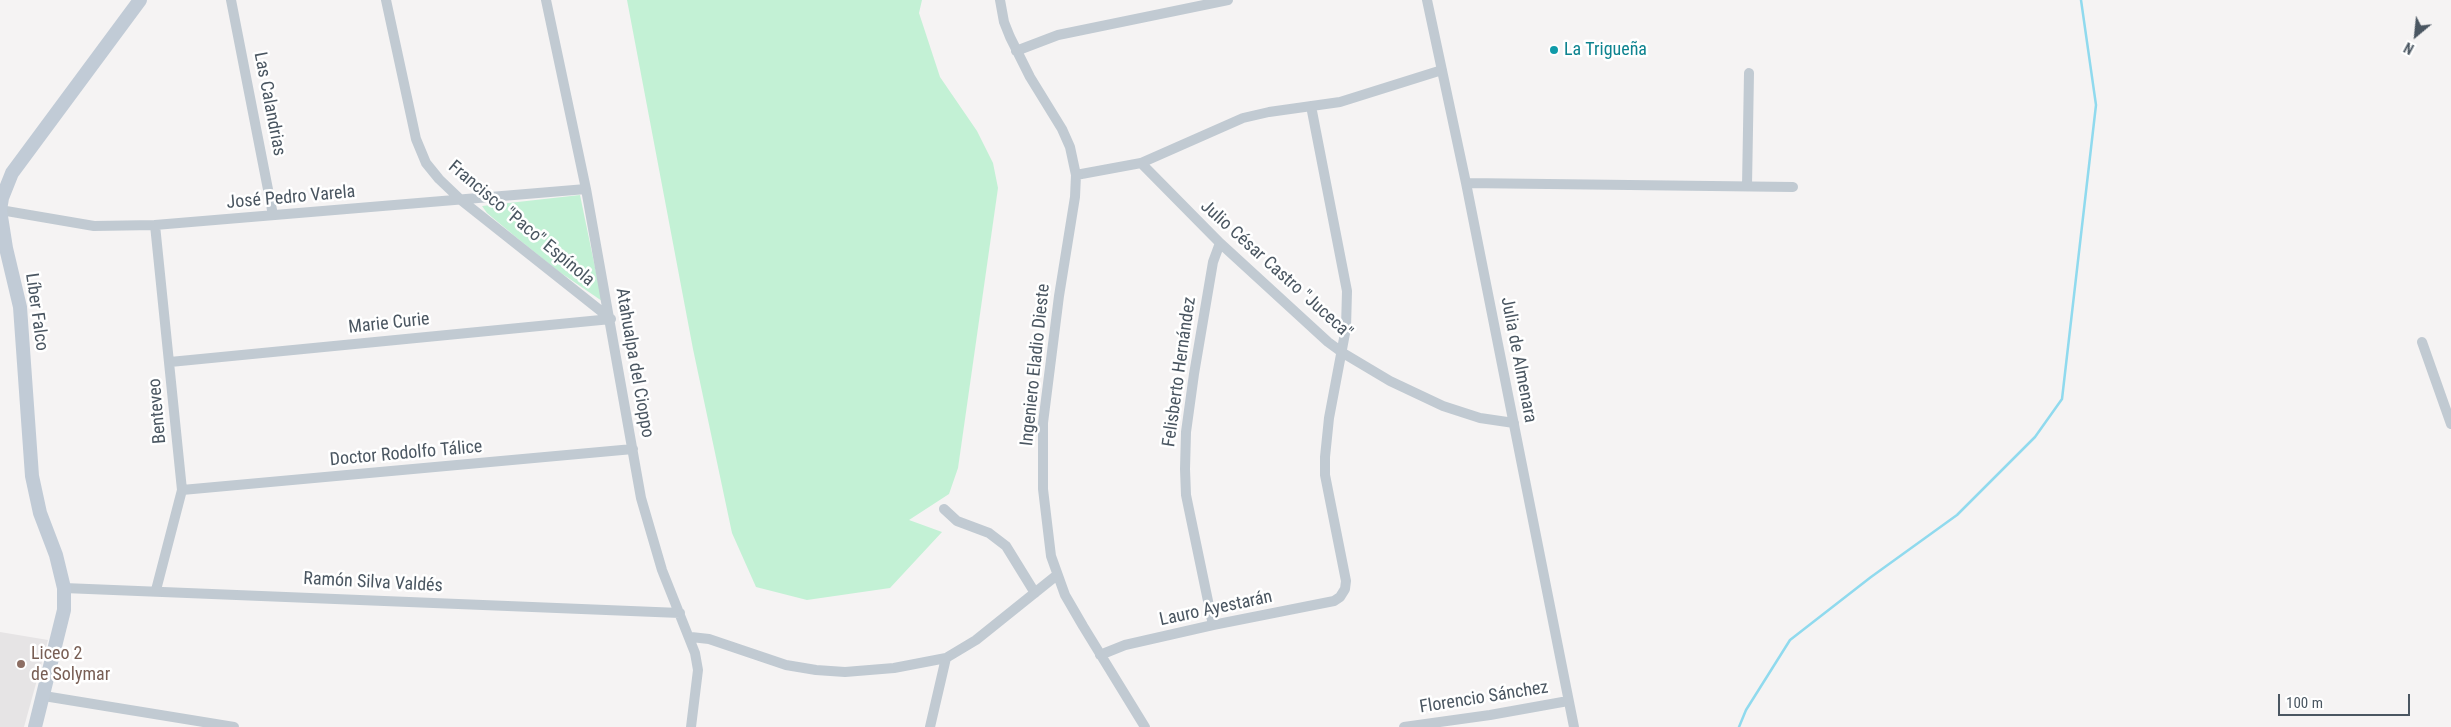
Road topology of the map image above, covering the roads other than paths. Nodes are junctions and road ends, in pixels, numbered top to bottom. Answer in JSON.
{"nodes":[{"id":1,"x":140,"y":0,"type":"edge"},
{"id":2,"x":231,"y":0,"type":"edge"},
{"id":3,"x":386,"y":0,"type":"edge"},
{"id":4,"x":546,"y":0,"type":"edge"},
{"id":5,"x":1000,"y":0,"type":"edge"},
{"id":6,"x":1228,"y":0,"type":"edge"},
{"id":7,"x":1427,"y":0,"type":"edge"},
{"id":8,"x":1016,"y":51,"type":"junction"},
{"id":9,"x":1442,"y":70,"type":"junction"},
{"id":10,"x":1749,"y":72,"type":"dead end"},
{"id":11,"x":1311,"y":106,"type":"junction"},
{"id":12,"x":1140,"y":163,"type":"junction"},
{"id":13,"x":1076,"y":175,"type":"junction"},
{"id":14,"x":1466,"y":183,"type":"junction"},
{"id":15,"x":1747,"y":186,"type":"junction"},
{"id":16,"x":1792,"y":186,"type":"dead end"},
{"id":17,"x":586,"y":189,"type":"junction"},
{"id":18,"x":461,"y":200,"type":"junction"},
{"id":19,"x":0,"y":210,"type":"edge"},
{"id":20,"x":273,"y":215,"type":"junction"},
{"id":21,"x":155,"y":225,"type":"junction"},
{"id":22,"x":1220,"y":243,"type":"junction"},
{"id":23,"x":611,"y":319,"type":"junction"},
{"id":24,"x":2422,"y":342,"type":"dead end"},
{"id":25,"x":1343,"y":352,"type":"junction"},
{"id":26,"x":170,"y":362,"type":"junction"},
{"id":27,"x":1514,"y":423,"type":"junction"},
{"id":28,"x":2451,"y":424,"type":"edge"},
{"id":29,"x":633,"y":449,"type":"junction"},
{"id":30,"x":182,"y":490,"type":"junction"},
{"id":31,"x":944,"y":509,"type":"dead end"},
{"id":32,"x":1057,"y":575,"type":"junction"},
{"id":33,"x":64,"y":588,"type":"junction"},
{"id":34,"x":156,"y":590,"type":"junction"},
{"id":35,"x":1035,"y":593,"type":"junction"},
{"id":36,"x":680,"y":613,"type":"junction"},
{"id":37,"x":1212,"y":625,"type":"junction"},
{"id":38,"x":691,"y":637,"type":"junction"},
{"id":39,"x":1100,"y":655,"type":"junction"},
{"id":40,"x":946,"y":658,"type":"junction"},
{"id":41,"x":44,"y":696,"type":"junction"},
{"id":42,"x":1568,"y":701,"type":"junction"},
{"id":43,"x":35,"y":727,"type":"edge"},
{"id":44,"x":234,"y":727,"type":"edge"},
{"id":45,"x":691,"y":727,"type":"edge"},
{"id":46,"x":930,"y":727,"type":"edge"},
{"id":47,"x":1145,"y":727,"type":"edge"},
{"id":48,"x":1404,"y":727,"type":"edge"},
{"id":49,"x":1574,"y":727,"type":"edge"}],
"edges":[{"from":1,"to":19,"type":"street","name":"Líber Falco"},
{"from":2,"to":20,"type":"street","name":"Las Calandrias"},
{"from":3,"to":18,"type":"street","name":"Francisco \"Paco\" Espínola"},
{"from":4,"to":17,"type":"street","name":"Atahualpa del Cioppo"},
{"from":5,"to":8,"type":"street","name":"Ingeniero Eladio Dieste"},
{"from":6,"to":8,"type":"street"},
{"from":7,"to":9,"type":"street","name":"Julia de Almenara"},
{"from":8,"to":13,"type":"street","name":"Ingeniero Eladio Dieste"},
{"from":9,"to":11,"type":"street"},
{"from":9,"to":14,"type":"street","name":"Julia de Almenara"},
{"from":10,"to":15,"type":"street"},
{"from":11,"to":12,"type":"street"},
{"from":11,"to":25,"type":"street"},
{"from":12,"to":13,"type":"street"},
{"from":12,"to":22,"type":"street","name":"Julio César Castro \"Juceca\""},
{"from":13,"to":32,"type":"street","name":"Ingeniero Eladio Dieste"},
{"from":14,"to":15,"type":"street"},
{"from":14,"to":27,"type":"street","name":"Julia de Almenara"},
{"from":15,"to":16,"type":"street"},
{"from":17,"to":18,"type":"street","name":"José Pedro Varela"},
{"from":17,"to":23,"type":"street","name":"Atahualpa del Cioppo"},
{"from":18,"to":20,"type":"street","name":"José Pedro Varela"},
{"from":18,"to":23,"type":"street","name":"Francisco \"Paco\" Espínola"},
{"from":19,"to":21,"type":"street","name":"José Pedro Varela"},
{"from":19,"to":33,"type":"street","name":"Líber Falco"},
{"from":20,"to":21,"type":"street","name":"José Pedro Varela"},
{"from":21,"to":26,"type":"street","name":"Benteveo"},
{"from":22,"to":25,"type":"street","name":"Julio César Castro \"Juceca\""},
{"from":22,"to":37,"type":"street","name":"Felisberto Hernández"},
{"from":23,"to":26,"type":"street","name":"Marie Curie"},
{"from":23,"to":29,"type":"street","name":"Atahualpa del Cioppo"},
{"from":24,"to":28,"type":"street"},
{"from":25,"to":27,"type":"street","name":"Julio César Castro \"Juceca\""},
{"from":25,"to":37,"type":"street","name":"Lauro Ayestarán"},
{"from":26,"to":30,"type":"street","name":"Benteveo"},
{"from":27,"to":42,"type":"street","name":"Julia de Almenara"},
{"from":29,"to":30,"type":"street","name":"Doctor Rodolfo Tálice"},
{"from":29,"to":36,"type":"street","name":"Atahualpa del Cioppo"},
{"from":30,"to":34,"type":"street","name":"Benteveo"},
{"from":31,"to":35,"type":"street"},
{"from":32,"to":35,"type":"street"},
{"from":32,"to":39,"type":"street","name":"Ingeniero Eladio Dieste"},
{"from":33,"to":34,"type":"street","name":"Ramón Silva Valdés"},
{"from":33,"to":41,"type":"street","name":"Líber Falco"},
{"from":34,"to":36,"type":"street","name":"Ramón Silva Valdés"},
{"from":35,"to":40,"type":"street"},
{"from":36,"to":38,"type":"street","name":"Atahualpa del Cioppo"},
{"from":37,"to":39,"type":"street","name":"Lauro Ayestarán"},
{"from":38,"to":40,"type":"street"},
{"from":38,"to":45,"type":"street","name":"Atahualpa del Cioppo"},
{"from":39,"to":47,"type":"street","name":"Ingeniero Eladio Dieste"},
{"from":40,"to":46,"type":"street"},
{"from":41,"to":43,"type":"street","name":"Líber Falco"},
{"from":41,"to":44,"type":"street"},
{"from":42,"to":48,"type":"street","name":"Florencio Sánchez"},
{"from":42,"to":49,"type":"street","name":"Julia de Almenara"}]}
